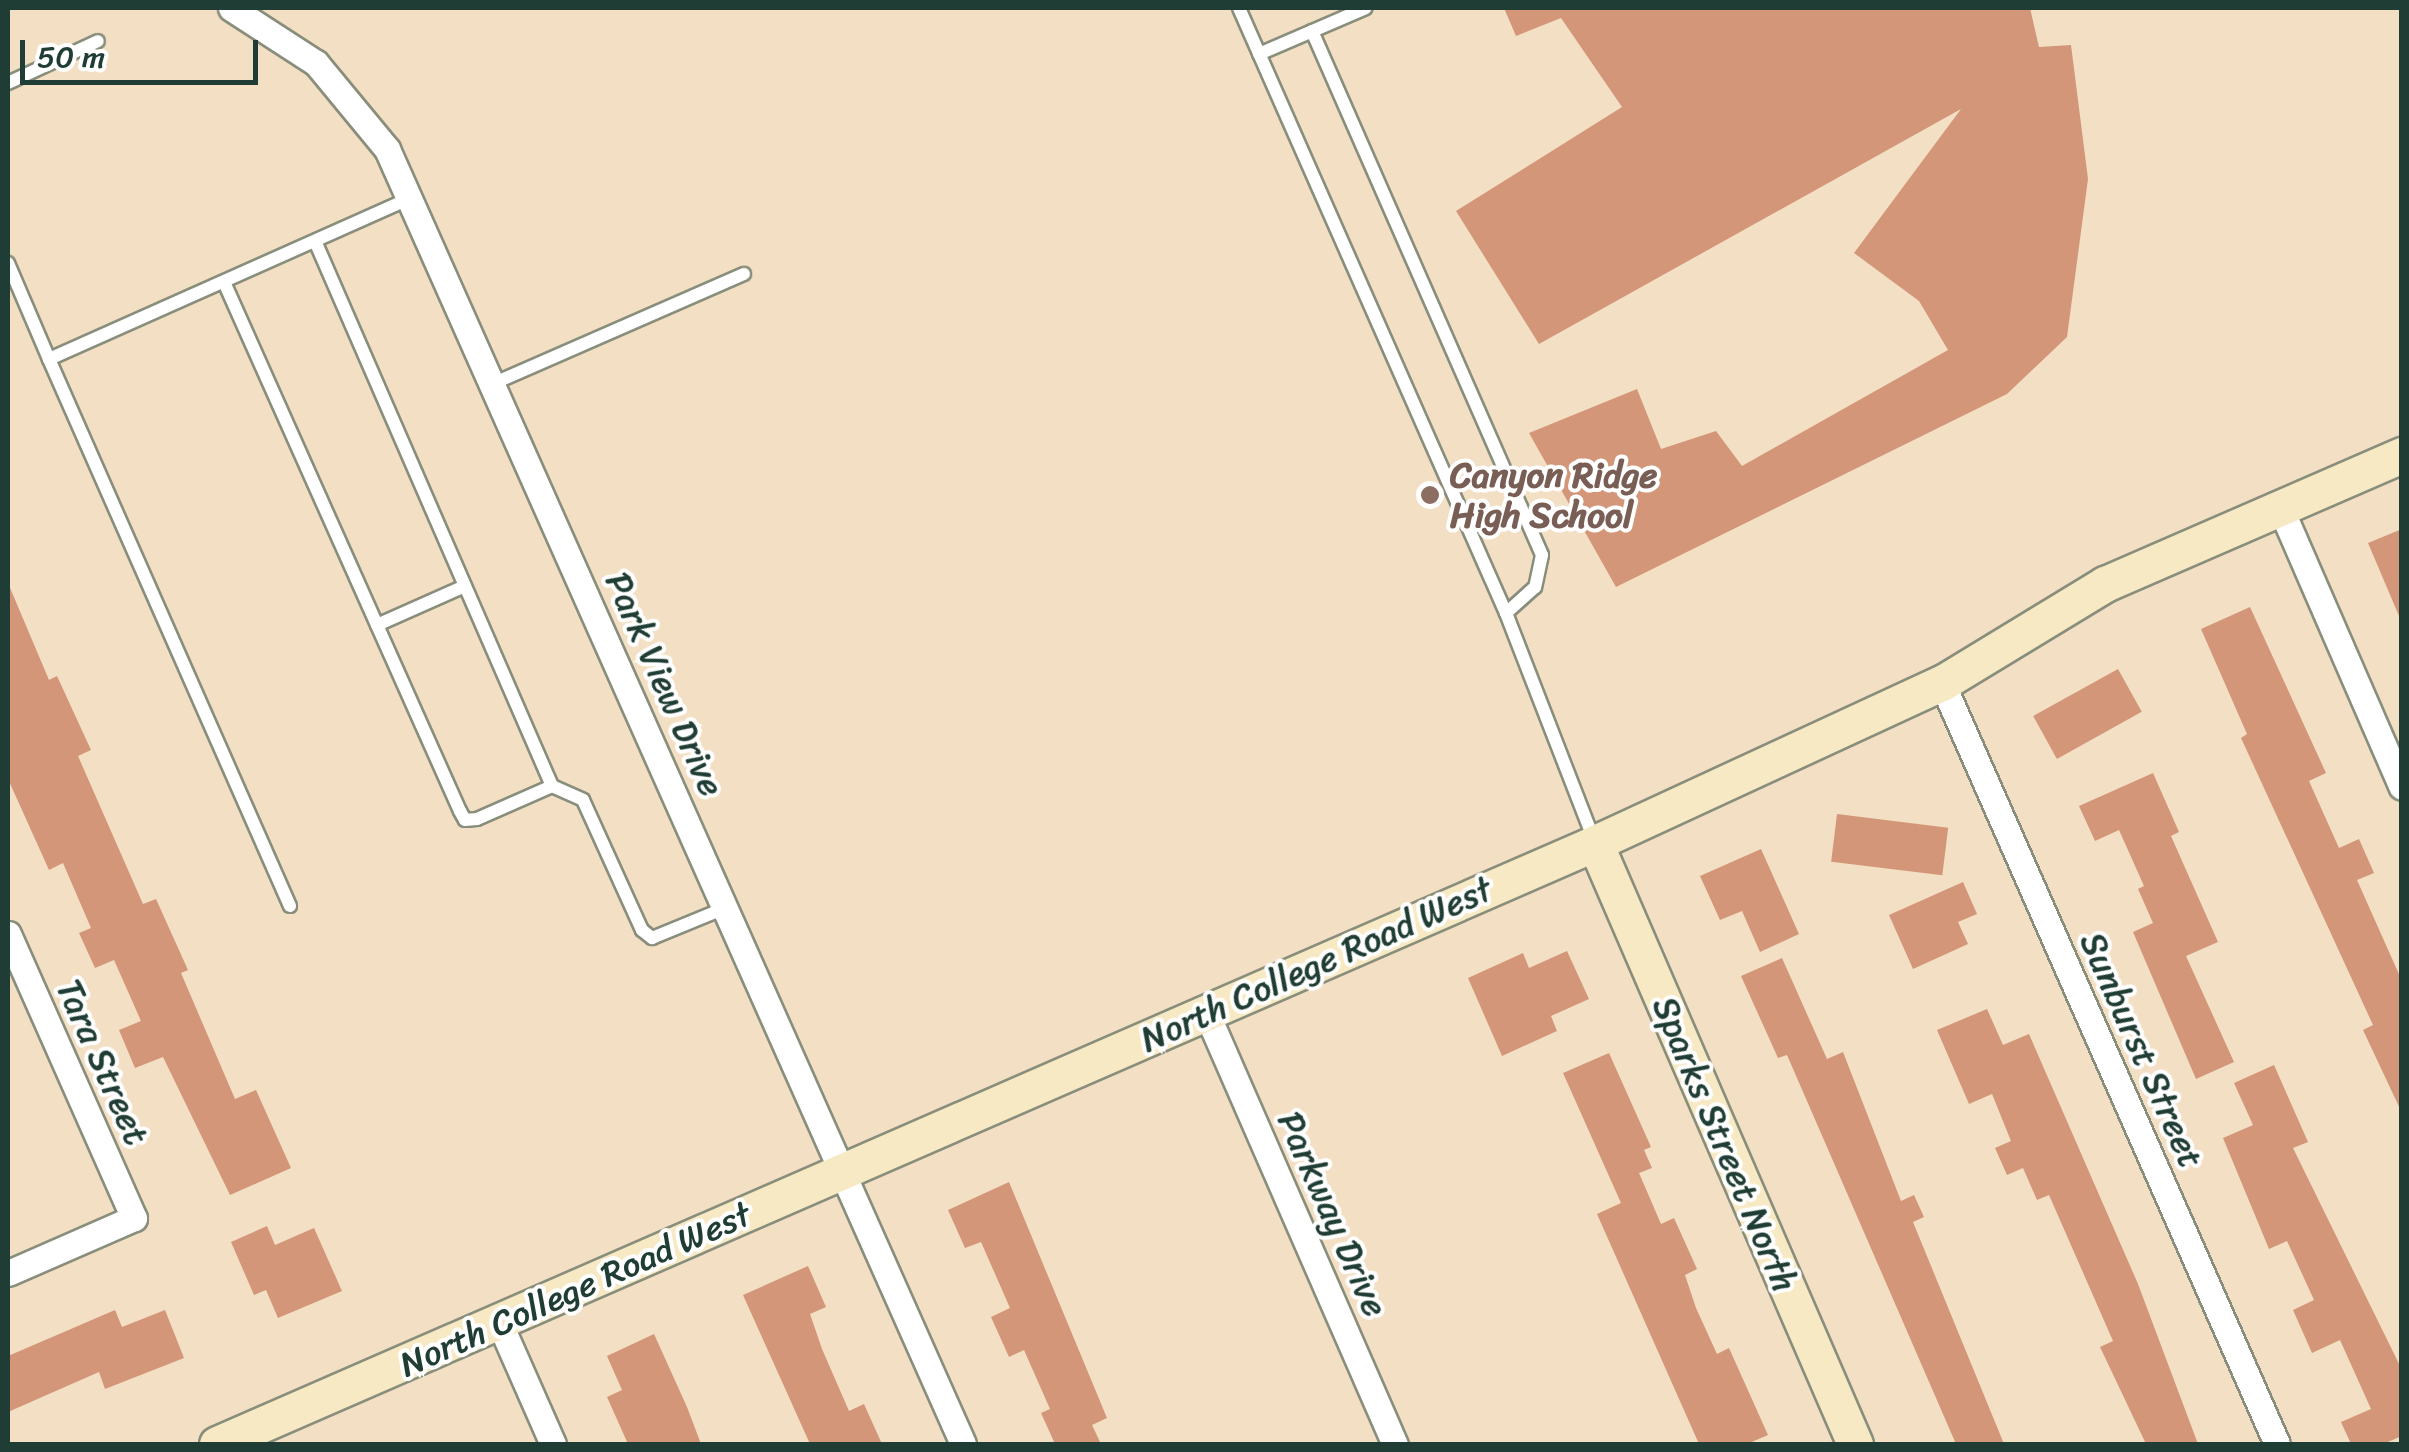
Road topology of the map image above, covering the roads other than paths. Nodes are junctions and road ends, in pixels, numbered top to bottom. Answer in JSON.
{"nodes":[{"id":1,"x":231,"y":8,"type":"edge"},
{"id":2,"x":1238,"y":8,"type":"edge"},
{"id":3,"x":1366,"y":8,"type":"edge"},
{"id":4,"x":1312,"y":31,"type":"junction"},
{"id":5,"x":98,"y":42,"type":"dead end"},
{"id":6,"x":1259,"y":54,"type":"junction"},
{"id":7,"x":8,"y":83,"type":"edge"},
{"id":8,"x":409,"y":199,"type":"junction"},
{"id":9,"x":315,"y":241,"type":"junction"},
{"id":10,"x":8,"y":264,"type":"edge"},
{"id":11,"x":744,"y":274,"type":"dead end"},
{"id":12,"x":224,"y":282,"type":"junction"},
{"id":13,"x":50,"y":359,"type":"junction"},
{"id":14,"x":492,"y":384,"type":"junction"},
{"id":15,"x":2402,"y":455,"type":"edge"},
{"id":16,"x":2280,"y":506,"type":"junction"},
{"id":17,"x":465,"y":586,"type":"junction"},
{"id":18,"x":1506,"y":613,"type":"junction"},
{"id":19,"x":377,"y":626,"type":"junction"},
{"id":20,"x":1942,"y":683,"type":"junction"},
{"id":21,"x":552,"y":786,"type":"junction"},
{"id":22,"x":2402,"y":787,"type":"edge"},
{"id":23,"x":1594,"y":843,"type":"junction"},
{"id":24,"x":290,"y":906,"type":"dead end"},
{"id":25,"x":727,"y":907,"type":"junction"},
{"id":26,"x":8,"y":934,"type":"edge"},
{"id":27,"x":1206,"y":1012,"type":"junction"},
{"id":28,"x":845,"y":1170,"type":"junction"},
{"id":29,"x":8,"y":1273,"type":"edge"},
{"id":30,"x":500,"y":1324,"type":"junction"},
{"id":31,"x":217,"y":1444,"type":"edge"},
{"id":32,"x":552,"y":1444,"type":"edge"},
{"id":33,"x":963,"y":1444,"type":"edge"},
{"id":34,"x":1395,"y":1444,"type":"edge"},
{"id":35,"x":1854,"y":1444,"type":"edge"},
{"id":36,"x":2278,"y":1444,"type":"edge"}],
"edges":[{"from":1,"to":8,"type":"street","name":"Park View Drive"},
{"from":2,"to":6,"type":"lane"},
{"from":3,"to":4,"type":"lane"},
{"from":4,"to":6,"type":"lane"},
{"from":4,"to":18,"type":"lane"},
{"from":5,"to":7,"type":"lane"},
{"from":6,"to":18,"type":"lane"},
{"from":8,"to":9,"type":"lane"},
{"from":8,"to":14,"type":"street","name":"Park View Drive"},
{"from":9,"to":12,"type":"lane"},
{"from":9,"to":17,"type":"lane"},
{"from":10,"to":13,"type":"lane"},
{"from":11,"to":14,"type":"lane"},
{"from":12,"to":13,"type":"lane"},
{"from":12,"to":19,"type":"lane"},
{"from":13,"to":24,"type":"lane"},
{"from":14,"to":25,"type":"street","name":"Park View Drive"},
{"from":15,"to":16,"type":"street","name":"North College Road West"},
{"from":16,"to":20,"type":"street","name":"North College Road West"},
{"from":16,"to":22,"type":"street"},
{"from":17,"to":19,"type":"lane"},
{"from":17,"to":21,"type":"lane"},
{"from":18,"to":23,"type":"lane"},
{"from":19,"to":21,"type":"lane"},
{"from":20,"to":23,"type":"street","name":"North College Road West"},
{"from":20,"to":36,"type":"street","name":"Sunburst Street"},
{"from":21,"to":25,"type":"lane"},
{"from":23,"to":27,"type":"street","name":"North College Road West"},
{"from":23,"to":35,"type":"street","name":"Sparks Street North"},
{"from":25,"to":28,"type":"street","name":"Park View Drive"},
{"from":26,"to":29,"type":"street","name":"Tara Street"},
{"from":27,"to":28,"type":"street","name":"North College Road West"},
{"from":27,"to":34,"type":"street","name":"Parkway Drive"},
{"from":28,"to":30,"type":"street","name":"North College Road West"},
{"from":28,"to":33,"type":"street","name":"Park View Drive"},
{"from":30,"to":31,"type":"street","name":"North College Road West"},
{"from":30,"to":32,"type":"street"}]}
